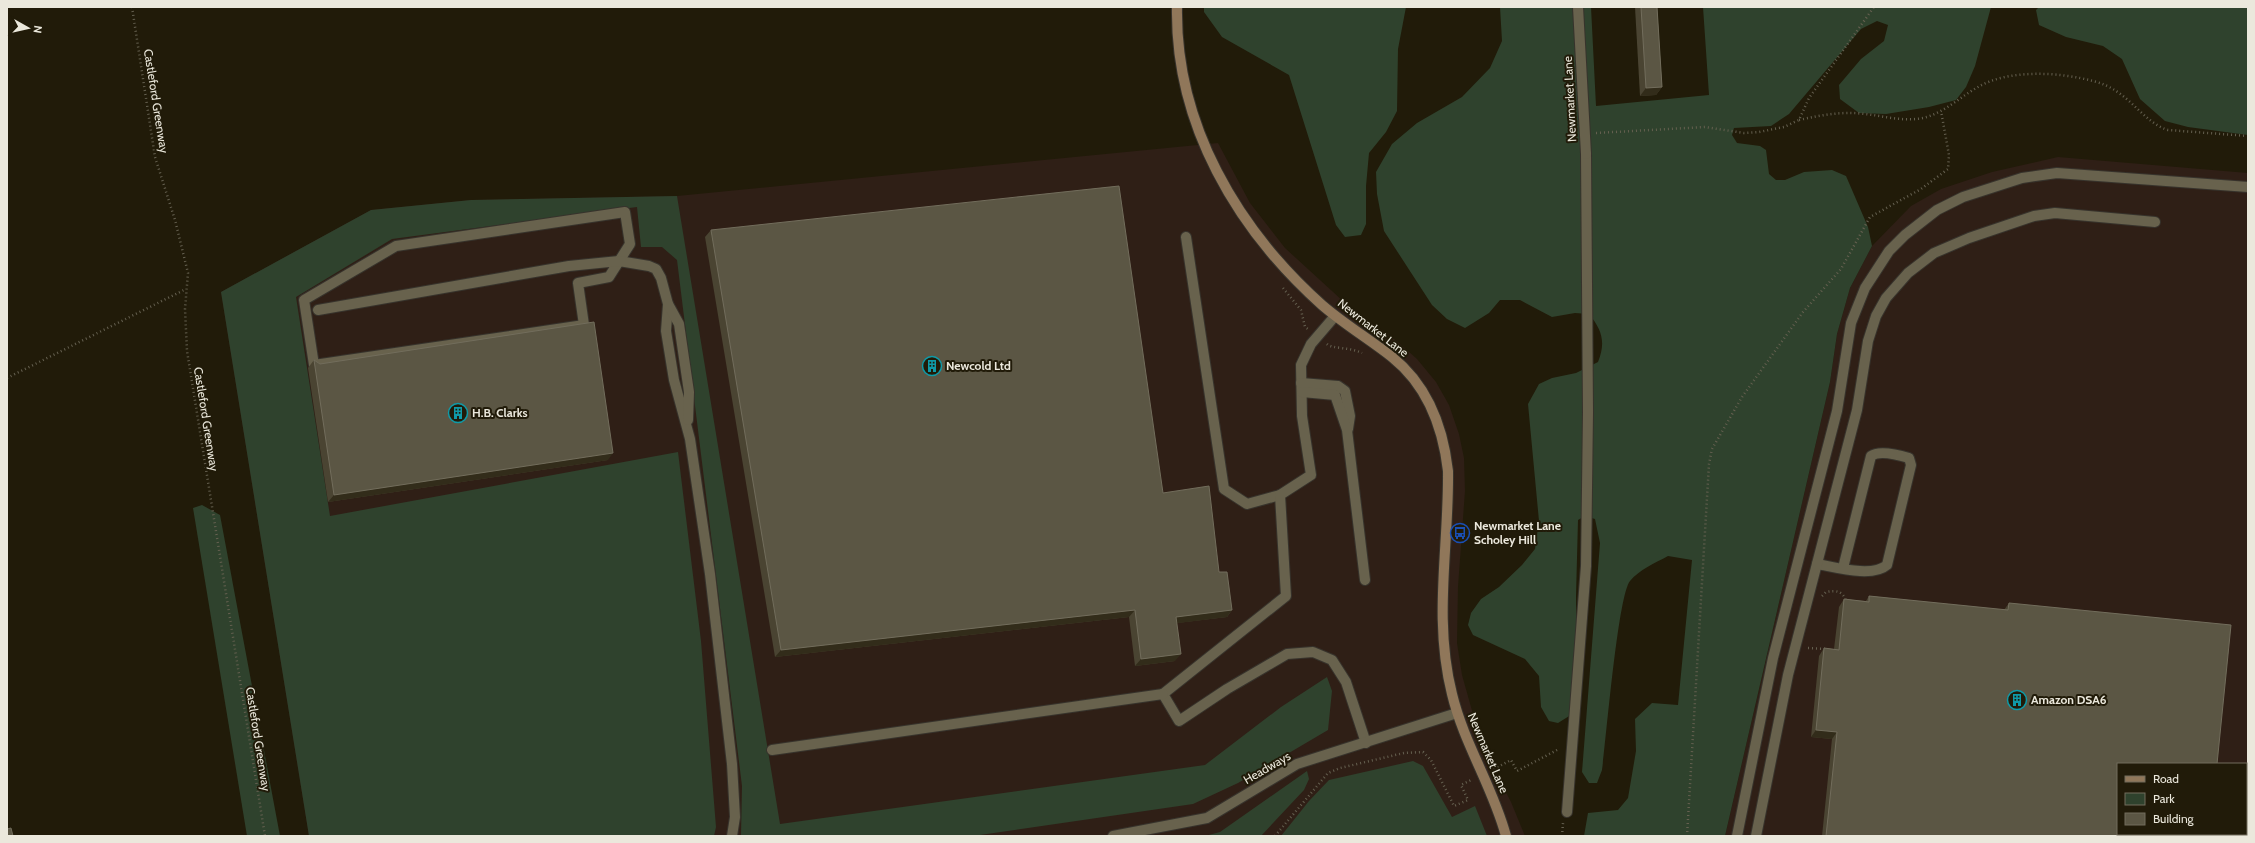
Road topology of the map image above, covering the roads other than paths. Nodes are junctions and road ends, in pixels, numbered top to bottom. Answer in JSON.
{"nodes":[{"id":1,"x":1176,"y":7,"type":"edge"},
{"id":2,"x":1578,"y":7,"type":"edge"},
{"id":3,"x":2248,"y":187,"type":"edge"},
{"id":4,"x":2155,"y":222,"type":"dead end"},
{"id":5,"x":1186,"y":237,"type":"dead end"},
{"id":6,"x":619,"y":261,"type":"junction"},
{"id":7,"x":668,"y":304,"type":"junction"},
{"id":8,"x":318,"y":310,"type":"dead end"},
{"id":9,"x":1335,"y":316,"type":"junction"},
{"id":10,"x":1301,"y":387,"type":"junction"},
{"id":11,"x":688,"y":426,"type":"junction"},
{"id":12,"x":1280,"y":495,"type":"junction"},
{"id":13,"x":1817,"y":564,"type":"junction"},
{"id":14,"x":1843,"y":568,"type":"junction"},
{"id":15,"x":1365,"y":580,"type":"dead end"},
{"id":16,"x":1163,"y":694,"type":"junction"},
{"id":17,"x":1457,"y":713,"type":"junction"},
{"id":18,"x":1366,"y":743,"type":"junction"},
{"id":19,"x":772,"y":750,"type":"dead end"},
{"id":20,"x":1567,"y":812,"type":"dead end"},
{"id":21,"x":732,"y":836,"type":"edge"},
{"id":22,"x":1113,"y":836,"type":"edge"},
{"id":23,"x":1506,"y":836,"type":"edge"},
{"id":24,"x":1737,"y":836,"type":"edge"},
{"id":25,"x":1756,"y":836,"type":"edge"}],
"edges":[{"from":1,"to":9,"type":"main road","name":"Newmarket Lane"},
{"from":2,"to":20,"type":"street","name":"Newmarket Lane"},
{"from":3,"to":24,"type":"street"},
{"from":4,"to":13,"type":"street"},
{"from":5,"to":12,"type":"street"},
{"from":6,"to":6,"type":"street"},
{"from":6,"to":7,"type":"street"},
{"from":6,"to":8,"type":"street"},
{"from":7,"to":11,"type":"street"},
{"from":7,"to":11,"type":"street"},
{"from":9,"to":10,"type":"street"},
{"from":9,"to":17,"type":"main road","name":"Newmarket Lane"},
{"from":10,"to":12,"type":"street"},
{"from":10,"to":15,"type":"street"},
{"from":11,"to":21,"type":"street"},
{"from":12,"to":16,"type":"street"},
{"from":13,"to":14,"type":"street"},
{"from":13,"to":25,"type":"street"},
{"from":14,"to":14,"type":"street"},
{"from":16,"to":18,"type":"street"},
{"from":16,"to":19,"type":"street"},
{"from":17,"to":18,"type":"street","name":"Headways"},
{"from":17,"to":23,"type":"main road","name":"Newmarket Lane"},
{"from":18,"to":22,"type":"street","name":"Headways"}]}
